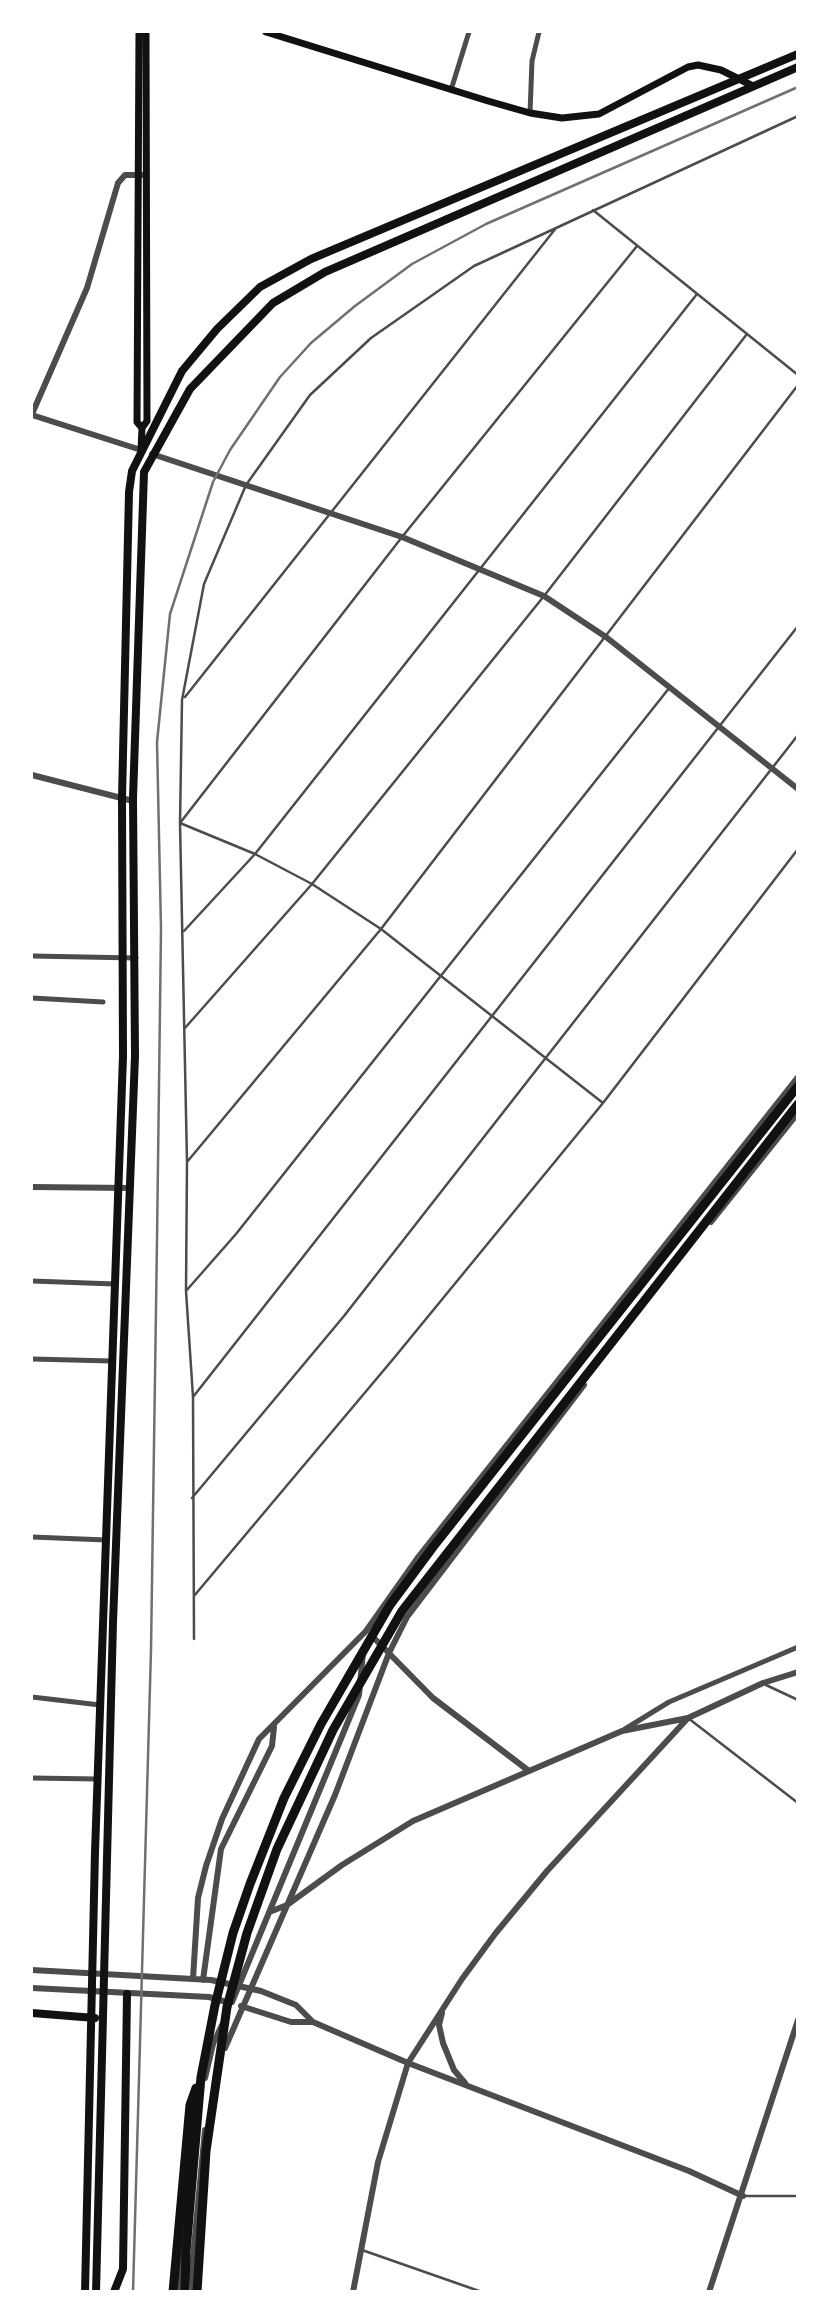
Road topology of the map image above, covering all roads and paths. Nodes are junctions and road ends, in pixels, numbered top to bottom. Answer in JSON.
{"nodes":[{"id":1,"x":139,"y":32,"type":"edge"},
{"id":2,"x":146,"y":32,"type":"edge"},
{"id":3,"x":266,"y":32,"type":"edge"},
{"id":4,"x":469,"y":32,"type":"edge"},
{"id":5,"x":539,"y":32,"type":"edge"},
{"id":6,"x":797,"y":54,"type":"edge"},
{"id":7,"x":797,"y":67,"type":"edge"},
{"id":8,"x":738,"y":79,"type":"junction"},
{"id":9,"x":753,"y":86,"type":"junction"},
{"id":10,"x":451,"y":90,"type":"junction"},
{"id":11,"x":530,"y":113,"type":"junction"},
{"id":12,"x":797,"y":116,"type":"edge"},
{"id":13,"x":143,"y":175,"type":"junction"},
{"id":14,"x":592,"y":209,"type":"junction"},
{"id":15,"x":558,"y":226,"type":"junction"},
{"id":16,"x":636,"y":246,"type":"junction"},
{"id":17,"x":697,"y":294,"type":"junction"},
{"id":18,"x":747,"y":334,"type":"junction"},
{"id":19,"x":797,"y":375,"type":"edge"},
{"id":20,"x":797,"y":385,"type":"edge"},
{"id":21,"x":32,"y":414,"type":"edge"},
{"id":22,"x":141,"y":450,"type":"junction"},
{"id":23,"x":152,"y":454,"type":"junction"},
{"id":24,"x":246,"y":485,"type":"junction"},
{"id":25,"x":332,"y":514,"type":"junction"},
{"id":26,"x":402,"y":537,"type":"junction"},
{"id":27,"x":481,"y":568,"type":"junction"},
{"id":28,"x":544,"y":596,"type":"junction"},
{"id":29,"x":797,"y":626,"type":"edge"},
{"id":30,"x":606,"y":636,"type":"junction"},
{"id":31,"x":671,"y":687,"type":"junction"},
{"id":32,"x":182,"y":700,"type":"junction"},
{"id":33,"x":720,"y":727,"type":"junction"},
{"id":34,"x":797,"y":735,"type":"edge"},
{"id":35,"x":771,"y":769,"type":"junction"},
{"id":36,"x":32,"y":775,"type":"edge"},
{"id":37,"x":797,"y":789,"type":"edge"},
{"id":38,"x":122,"y":798,"type":"junction"},
{"id":39,"x":133,"y":801,"type":"junction"},
{"id":40,"x":180,"y":823,"type":"junction"},
{"id":41,"x":797,"y":849,"type":"edge"},
{"id":42,"x":255,"y":854,"type":"junction"},
{"id":43,"x":312,"y":884,"type":"junction"},
{"id":44,"x":381,"y":929,"type":"junction"},
{"id":45,"x":184,"y":931,"type":"junction"},
{"id":46,"x":32,"y":956,"type":"edge"},
{"id":47,"x":122,"y":958,"type":"junction"},
{"id":48,"x":136,"y":958,"type":"junction"},
{"id":49,"x":440,"y":975,"type":"junction"},
{"id":50,"x":32,"y":999,"type":"edge"},
{"id":51,"x":103,"y":1002,"type":"dead end"},
{"id":52,"x":492,"y":1018,"type":"junction"},
{"id":53,"x":185,"y":1028,"type":"junction"},
{"id":54,"x":545,"y":1058,"type":"junction"},
{"id":55,"x":797,"y":1077,"type":"edge"},
{"id":56,"x":797,"y":1086,"type":"edge"},
{"id":57,"x":603,"y":1103,"type":"junction"},
{"id":58,"x":797,"y":1104,"type":"edge"},
{"id":59,"x":797,"y":1113,"type":"edge"},
{"id":60,"x":187,"y":1162,"type":"junction"},
{"id":61,"x":32,"y":1187,"type":"edge"},
{"id":62,"x":118,"y":1188,"type":"junction"},
{"id":63,"x":130,"y":1188,"type":"junction"},
{"id":64,"x":32,"y":1281,"type":"edge"},
{"id":65,"x":115,"y":1284,"type":"junction"},
{"id":66,"x":187,"y":1291,"type":"junction"},
{"id":67,"x":114,"y":1333,"type":"junction"},
{"id":68,"x":125,"y":1334,"type":"junction"},
{"id":69,"x":32,"y":1359,"type":"edge"},
{"id":70,"x":114,"y":1361,"type":"junction"},
{"id":71,"x":193,"y":1397,"type":"junction"},
{"id":72,"x":192,"y":1498,"type":"junction"},
{"id":73,"x":32,"y":1537,"type":"edge"},
{"id":74,"x":106,"y":1540,"type":"junction"},
{"id":75,"x":194,"y":1596,"type":"junction"},
{"id":76,"x":366,"y":1630,"type":"junction"},
{"id":77,"x":194,"y":1639,"type":"dead end"},
{"id":78,"x":797,"y":1647,"type":"edge"},
{"id":79,"x":389,"y":1653,"type":"junction"},
{"id":80,"x":797,"y":1672,"type":"edge"},
{"id":81,"x":763,"y":1683,"type":"junction"},
{"id":82,"x":32,"y":1697,"type":"edge"},
{"id":83,"x":797,"y":1700,"type":"edge"},
{"id":84,"x":100,"y":1705,"type":"junction"},
{"id":85,"x":688,"y":1718,"type":"junction"},
{"id":86,"x":274,"y":1727,"type":"junction"},
{"id":87,"x":622,"y":1731,"type":"junction"},
{"id":88,"x":528,"y":1771,"type":"junction"},
{"id":89,"x":32,"y":1778,"type":"edge"},
{"id":90,"x":97,"y":1779,"type":"junction"},
{"id":91,"x":797,"y":1803,"type":"edge"},
{"id":92,"x":287,"y":1905,"type":"junction"},
{"id":93,"x":272,"y":1911,"type":"junction"},
{"id":94,"x":32,"y":1970,"type":"edge"},
{"id":95,"x":193,"y":1979,"type":"junction"},
{"id":96,"x":203,"y":1979,"type":"junction"},
{"id":97,"x":32,"y":1988,"type":"edge"},
{"id":98,"x":127,"y":1994,"type":"junction"},
{"id":99,"x":443,"y":2008,"type":"junction"},
{"id":100,"x":32,"y":2013,"type":"edge"},
{"id":101,"x":93,"y":2018,"type":"junction"},
{"id":102,"x":103,"y":2018,"type":"junction"},
{"id":103,"x":797,"y":2020,"type":"edge"},
{"id":104,"x":313,"y":2022,"type":"junction"},
{"id":105,"x":408,"y":2063,"type":"junction"},
{"id":106,"x":201,"y":2077,"type":"junction"},
{"id":107,"x":467,"y":2085,"type":"junction"},
{"id":108,"x":743,"y":2196,"type":"junction"},
{"id":109,"x":797,"y":2196,"type":"edge"},
{"id":110,"x":359,"y":2249,"type":"junction"},
{"id":111,"x":85,"y":2291,"type":"edge"},
{"id":112,"x":96,"y":2291,"type":"edge"},
{"id":113,"x":114,"y":2291,"type":"edge"},
{"id":114,"x":173,"y":2291,"type":"edge"},
{"id":115,"x":183,"y":2291,"type":"edge"},
{"id":116,"x":195,"y":2291,"type":"edge"},
{"id":117,"x":353,"y":2291,"type":"edge"},
{"id":118,"x":482,"y":2291,"type":"edge"},
{"id":119,"x":709,"y":2291,"type":"edge"}],
"edges":[{"from":1,"to":13,"type":"main road"},
{"from":2,"to":13,"type":"main road"},
{"from":3,"to":10,"type":"main road"},
{"from":4,"to":10,"type":"street"},
{"from":5,"to":11,"type":"street"},
{"from":6,"to":8,"type":"main road"},
{"from":7,"to":9,"type":"main road"},
{"from":8,"to":9,"type":"main road"},
{"from":8,"to":11,"type":"main road"},
{"from":8,"to":22,"type":"main road"},
{"from":9,"to":23,"type":"main road"},
{"from":10,"to":11,"type":"main road"},
{"from":12,"to":14,"type":"lane"},
{"from":13,"to":21,"type":"street"},
{"from":13,"to":22,"type":"main road"},
{"from":14,"to":15,"type":"lane"},
{"from":14,"to":16,"type":"lane"},
{"from":15,"to":24,"type":"lane"},
{"from":15,"to":25,"type":"lane"},
{"from":16,"to":17,"type":"lane"},
{"from":16,"to":26,"type":"lane"},
{"from":17,"to":18,"type":"lane"},
{"from":17,"to":27,"type":"lane"},
{"from":18,"to":19,"type":"lane"},
{"from":18,"to":28,"type":"lane"},
{"from":20,"to":30,"type":"lane"},
{"from":21,"to":22,"type":"street"},
{"from":22,"to":23,"type":"street"},
{"from":22,"to":38,"type":"main road"},
{"from":23,"to":24,"type":"street"},
{"from":23,"to":39,"type":"main road"},
{"from":24,"to":25,"type":"street"},
{"from":24,"to":32,"type":"lane"},
{"from":25,"to":26,"type":"street"},
{"from":25,"to":32,"type":"lane"},
{"from":26,"to":27,"type":"street"},
{"from":26,"to":40,"type":"lane"},
{"from":27,"to":28,"type":"street"},
{"from":27,"to":42,"type":"lane"},
{"from":28,"to":30,"type":"street"},
{"from":28,"to":43,"type":"lane"},
{"from":29,"to":33,"type":"lane"},
{"from":30,"to":31,"type":"street"},
{"from":30,"to":44,"type":"lane"},
{"from":31,"to":33,"type":"street"},
{"from":31,"to":49,"type":"lane"},
{"from":32,"to":40,"type":"lane"},
{"from":33,"to":35,"type":"street"},
{"from":33,"to":52,"type":"lane"},
{"from":34,"to":35,"type":"lane"},
{"from":35,"to":37,"type":"street"},
{"from":35,"to":54,"type":"lane"},
{"from":36,"to":38,"type":"street"},
{"from":38,"to":39,"type":"street"},
{"from":38,"to":47,"type":"main road"},
{"from":39,"to":48,"type":"main road"},
{"from":40,"to":42,"type":"lane"},
{"from":40,"to":45,"type":"lane"},
{"from":41,"to":57,"type":"lane"},
{"from":42,"to":43,"type":"lane"},
{"from":42,"to":45,"type":"lane"},
{"from":43,"to":44,"type":"lane"},
{"from":43,"to":53,"type":"lane"},
{"from":44,"to":49,"type":"lane"},
{"from":44,"to":60,"type":"lane"},
{"from":45,"to":53,"type":"lane"},
{"from":46,"to":47,"type":"street"},
{"from":47,"to":48,"type":"street"},
{"from":47,"to":62,"type":"main road"},
{"from":48,"to":63,"type":"main road"},
{"from":49,"to":52,"type":"lane"},
{"from":49,"to":66,"type":"lane"},
{"from":50,"to":51,"type":"street"},
{"from":52,"to":54,"type":"lane"},
{"from":52,"to":71,"type":"lane"},
{"from":53,"to":60,"type":"lane"},
{"from":54,"to":57,"type":"lane"},
{"from":54,"to":72,"type":"lane"},
{"from":55,"to":76,"type":"street"},
{"from":56,"to":106,"type":"highway"},
{"from":57,"to":75,"type":"lane"},
{"from":58,"to":116,"type":"highway"},
{"from":59,"to":79,"type":"street"},
{"from":60,"to":66,"type":"lane"},
{"from":61,"to":62,"type":"street"},
{"from":62,"to":63,"type":"street"},
{"from":62,"to":65,"type":"main road"},
{"from":63,"to":68,"type":"main road"},
{"from":64,"to":65,"type":"street"},
{"from":65,"to":67,"type":"main road"},
{"from":66,"to":71,"type":"lane"},
{"from":67,"to":68,"type":"main road"},
{"from":67,"to":70,"type":"main road"},
{"from":68,"to":102,"type":"main road"},
{"from":69,"to":70,"type":"street"},
{"from":70,"to":74,"type":"main road"},
{"from":71,"to":72,"type":"lane"},
{"from":72,"to":75,"type":"lane"},
{"from":73,"to":74,"type":"street"},
{"from":74,"to":84,"type":"main road"},
{"from":75,"to":77,"type":"lane"},
{"from":76,"to":79,"type":"street"},
{"from":76,"to":86,"type":"street"},
{"from":76,"to":93,"type":"street"},
{"from":78,"to":87,"type":"street"},
{"from":79,"to":88,"type":"street"},
{"from":79,"to":92,"type":"street"},
{"from":80,"to":81,"type":"street"},
{"from":81,"to":83,"type":"lane"},
{"from":81,"to":85,"type":"street"},
{"from":82,"to":84,"type":"street"},
{"from":84,"to":90,"type":"main road"},
{"from":85,"to":87,"type":"street"},
{"from":85,"to":91,"type":"lane"},
{"from":85,"to":99,"type":"street"},
{"from":86,"to":95,"type":"street"},
{"from":86,"to":96,"type":"street"},
{"from":87,"to":88,"type":"street"},
{"from":88,"to":92,"type":"street"},
{"from":89,"to":90,"type":"street"},
{"from":90,"to":101,"type":"main road"},
{"from":92,"to":93,"type":"street"},
{"from":92,"to":116,"type":"street"},
{"from":93,"to":115,"type":"street"},
{"from":94,"to":95,"type":"street"},
{"from":95,"to":96,"type":"street"},
{"from":96,"to":104,"type":"street"},
{"from":97,"to":98,"type":"street"},
{"from":98,"to":104,"type":"street"},
{"from":98,"to":113,"type":"main road"},
{"from":99,"to":105,"type":"street"},
{"from":99,"to":107,"type":"street"},
{"from":100,"to":101,"type":"main road"},
{"from":101,"to":102,"type":"main road"},
{"from":101,"to":111,"type":"main road"},
{"from":102,"to":112,"type":"main road"},
{"from":103,"to":108,"type":"street"},
{"from":104,"to":105,"type":"street"},
{"from":105,"to":107,"type":"street"},
{"from":105,"to":110,"type":"street"},
{"from":106,"to":114,"type":"highway"},
{"from":106,"to":115,"type":"highway"},
{"from":107,"to":108,"type":"street"},
{"from":108,"to":109,"type":"lane"},
{"from":108,"to":119,"type":"street"},
{"from":110,"to":117,"type":"street"},
{"from":110,"to":118,"type":"lane"}]}
